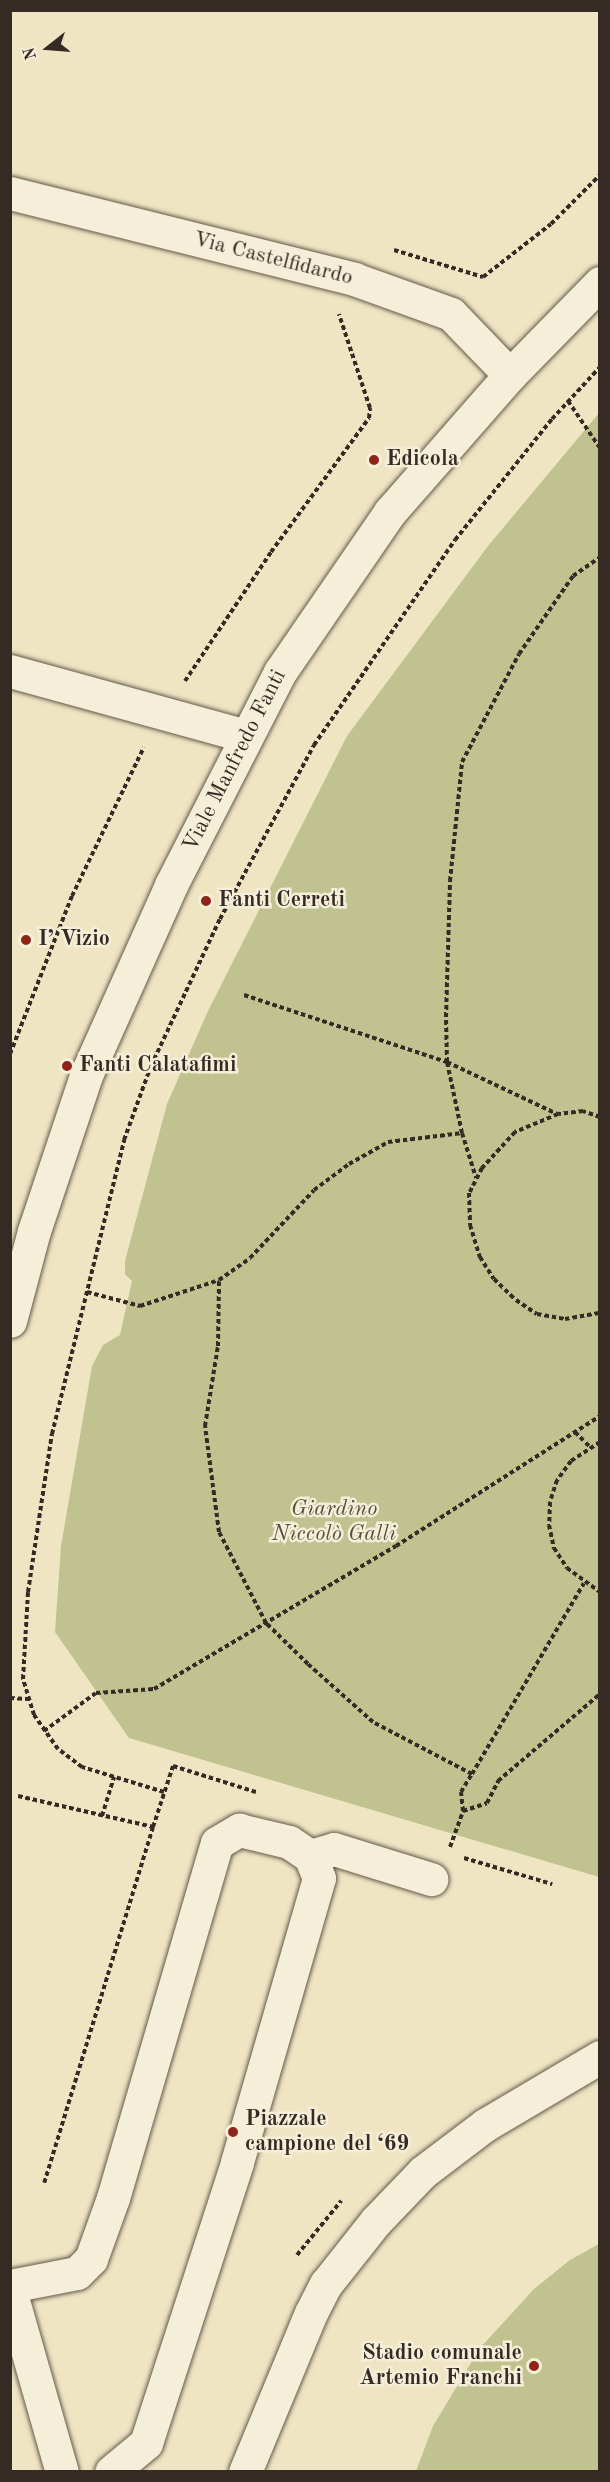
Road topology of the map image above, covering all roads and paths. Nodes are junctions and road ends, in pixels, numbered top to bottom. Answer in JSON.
{"nodes":[{"id":1,"x":600,"y":175,"type":"edge"},
{"id":2,"x":10,"y":193,"type":"edge"},
{"id":3,"x":483,"y":277,"type":"dead end"},
{"id":4,"x":600,"y":283,"type":"edge"},
{"id":5,"x":337,"y":307,"type":"dead end"},
{"id":6,"x":600,"y":367,"type":"edge"},
{"id":7,"x":510,"y":375,"type":"junction"},
{"id":8,"x":568,"y":400,"type":"junction"},
{"id":9,"x":600,"y":448,"type":"edge"},
{"id":10,"x":600,"y":556,"type":"edge"},
{"id":11,"x":10,"y":671,"type":"edge"},
{"id":12,"x":184,"y":682,"type":"dead end"},
{"id":13,"x":246,"y":736,"type":"junction"},
{"id":14,"x":145,"y":743,"type":"dead end"},
{"id":15,"x":244,"y":995,"type":"dead end"},
{"id":16,"x":10,"y":1054,"type":"edge"},
{"id":17,"x":447,"y":1062,"type":"junction"},
{"id":18,"x":558,"y":1114,"type":"junction"},
{"id":19,"x":600,"y":1117,"type":"edge"},
{"id":20,"x":462,"y":1133,"type":"junction"},
{"id":21,"x":476,"y":1179,"type":"junction"},
{"id":22,"x":22,"y":1227,"type":"edge"},
{"id":23,"x":219,"y":1280,"type":"junction"},
{"id":24,"x":87,"y":1292,"type":"junction"},
{"id":25,"x":600,"y":1313,"type":"edge"},
{"id":26,"x":10,"y":1321,"type":"edge"},
{"id":27,"x":600,"y":1416,"type":"edge"},
{"id":28,"x":574,"y":1432,"type":"junction"},
{"id":29,"x":600,"y":1442,"type":"edge"},
{"id":30,"x":589,"y":1447,"type":"junction"},
{"id":31,"x":584,"y":1583,"type":"junction"},
{"id":32,"x":600,"y":1592,"type":"edge"},
{"id":33,"x":266,"y":1623,"type":"junction"},
{"id":34,"x":600,"y":1694,"type":"edge"},
{"id":35,"x":10,"y":1698,"type":"edge"},
{"id":36,"x":28,"y":1699,"type":"junction"},
{"id":37,"x":44,"y":1731,"type":"junction"},
{"id":38,"x":173,"y":1766,"type":"dead end"},
{"id":39,"x":472,"y":1774,"type":"junction"},
{"id":40,"x":114,"y":1777,"type":"junction"},
{"id":41,"x":164,"y":1792,"type":"junction"},
{"id":42,"x":18,"y":1796,"type":"dead end"},
{"id":43,"x":463,"y":1811,"type":"junction"},
{"id":44,"x":102,"y":1816,"type":"junction"},
{"id":45,"x":153,"y":1827,"type":"junction"},
{"id":46,"x":310,"y":1856,"type":"junction"},
{"id":47,"x":440,"y":1866,"type":"joint"},
{"id":48,"x":600,"y":2056,"type":"edge"},
{"id":49,"x":44,"y":2183,"type":"dead end"},
{"id":50,"x":10,"y":2286,"type":"edge"},
{"id":51,"x":10,"y":2290,"type":"edge"},
{"id":52,"x":62,"y":2472,"type":"edge"},
{"id":53,"x":111,"y":2472,"type":"edge"},
{"id":54,"x":245,"y":2472,"type":"edge"}],
"edges":[{"from":1,"to":3,"type":"path"},
{"from":2,"to":7,"type":"street","name":"Via Castelfidardo"},
{"from":4,"to":7,"type":"street","name":"Viale Manfredo Fanti"},
{"from":5,"to":12,"type":"path"},
{"from":6,"to":8,"type":"path"},
{"from":7,"to":13,"type":"street","name":"Viale Manfredo Fanti"},
{"from":8,"to":9,"type":"path"},
{"from":8,"to":24,"type":"path"},
{"from":10,"to":17,"type":"path"},
{"from":11,"to":13,"type":"street"},
{"from":13,"to":22,"type":"street","name":"Viale Manfredo Fanti"},
{"from":14,"to":16,"type":"path"},
{"from":15,"to":17,"type":"path"},
{"from":17,"to":18,"type":"path"},
{"from":17,"to":20,"type":"path"},
{"from":18,"to":19,"type":"path"},
{"from":18,"to":21,"type":"path"},
{"from":20,"to":21,"type":"path"},
{"from":20,"to":23,"type":"path"},
{"from":21,"to":25,"type":"path"},
{"from":22,"to":26,"type":"street","name":"Viale Manfredo Fanti"},
{"from":23,"to":24,"type":"path"},
{"from":23,"to":33,"type":"path"},
{"from":24,"to":36,"type":"path"},
{"from":27,"to":28,"type":"path"},
{"from":28,"to":30,"type":"path"},
{"from":28,"to":33,"type":"path"},
{"from":29,"to":30,"type":"path"},
{"from":30,"to":31,"type":"path"},
{"from":31,"to":32,"type":"path"},
{"from":31,"to":39,"type":"path"},
{"from":33,"to":37,"type":"path"},
{"from":33,"to":39,"type":"path"},
{"from":34,"to":43,"type":"path"},
{"from":35,"to":36,"type":"path"},
{"from":36,"to":37,"type":"path"},
{"from":37,"to":40,"type":"path"},
{"from":38,"to":41,"type":"path"},
{"from":39,"to":43,"type":"path"},
{"from":40,"to":41,"type":"path"},
{"from":40,"to":44,"type":"path"},
{"from":41,"to":45,"type":"path"},
{"from":42,"to":44,"type":"path"},
{"from":43,"to":47,"type":"path"},
{"from":44,"to":45,"type":"path"},
{"from":45,"to":49,"type":"path"},
{"from":46,"to":47,"type":"street"},
{"from":46,"to":50,"type":"street"},
{"from":46,"to":53,"type":"street"},
{"from":48,"to":54,"type":"street"},
{"from":51,"to":52,"type":"street"}]}
